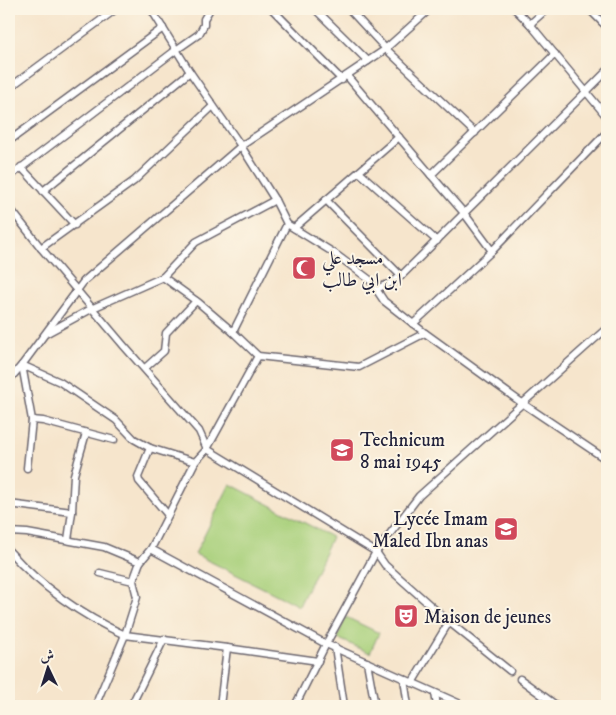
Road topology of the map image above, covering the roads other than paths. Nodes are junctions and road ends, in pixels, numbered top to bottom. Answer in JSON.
{"nodes":[{"id":1,"x":116,"y":9,"type":"edge"},
{"id":2,"x":151,"y":9,"type":"edge"},
{"id":3,"x":210,"y":9,"type":"edge"},
{"id":4,"x":272,"y":9,"type":"edge"},
{"id":5,"x":315,"y":9,"type":"edge"},
{"id":6,"x":350,"y":9,"type":"edge"},
{"id":7,"x":430,"y":9,"type":"edge"},
{"id":8,"x":515,"y":9,"type":"edge"},
{"id":9,"x":547,"y":9,"type":"edge"},
{"id":10,"x":589,"y":9,"type":"edge"},
{"id":11,"x":607,"y":16,"type":"edge"},
{"id":12,"x":602,"y":22,"type":"junction"},
{"id":13,"x":530,"y":24,"type":"junction"},
{"id":14,"x":607,"y":27,"type":"edge"},
{"id":15,"x":163,"y":28,"type":"junction"},
{"id":16,"x":385,"y":48,"type":"junction"},
{"id":17,"x":176,"y":50,"type":"junction"},
{"id":18,"x":555,"y":54,"type":"junction"},
{"id":19,"x":368,"y":61,"type":"junction"},
{"id":20,"x":607,"y":71,"type":"edge"},
{"id":21,"x":190,"y":72,"type":"junction"},
{"id":22,"x":344,"y":78,"type":"junction"},
{"id":23,"x":9,"y":88,"type":"edge"},
{"id":24,"x":586,"y":91,"type":"junction"},
{"id":25,"x":213,"y":106,"type":"junction"},
{"id":26,"x":607,"y":117,"type":"edge"},
{"id":27,"x":475,"y":132,"type":"junction"},
{"id":28,"x":607,"y":132,"type":"edge"},
{"id":29,"x":399,"y":137,"type":"junction"},
{"id":30,"x":9,"y":141,"type":"edge"},
{"id":31,"x":241,"y":146,"type":"junction"},
{"id":32,"x":21,"y":168,"type":"junction"},
{"id":33,"x":358,"y":172,"type":"junction"},
{"id":34,"x":431,"y":175,"type":"junction"},
{"id":35,"x":9,"y":177,"type":"edge"},
{"id":36,"x":43,"y":191,"type":"junction"},
{"id":37,"x":275,"y":200,"type":"junction"},
{"id":38,"x":326,"y":200,"type":"junction"},
{"id":39,"x":9,"y":207,"type":"edge"},
{"id":40,"x":464,"y":213,"type":"junction"},
{"id":41,"x":287,"y":224,"type":"junction"},
{"id":42,"x":75,"y":225,"type":"junction"},
{"id":43,"x":294,"y":228,"type":"junction"},
{"id":44,"x":437,"y":241,"type":"junction"},
{"id":45,"x":41,"y":248,"type":"junction"},
{"id":46,"x":492,"y":251,"type":"junction"},
{"id":47,"x":401,"y":276,"type":"junction"},
{"id":48,"x":163,"y":277,"type":"junction"},
{"id":49,"x":376,"y":289,"type":"junction"},
{"id":50,"x":77,"y":290,"type":"junction"},
{"id":51,"x":196,"y":301,"type":"junction"},
{"id":52,"x":93,"y":308,"type":"junction"},
{"id":53,"x":413,"y":324,"type":"junction"},
{"id":54,"x":607,"y":328,"type":"edge"},
{"id":55,"x":233,"y":332,"type":"junction"},
{"id":56,"x":425,"y":333,"type":"junction"},
{"id":57,"x":45,"y":334,"type":"junction"},
{"id":58,"x":258,"y":356,"type":"junction"},
{"id":59,"x":22,"y":365,"type":"junction"},
{"id":60,"x":145,"y":368,"type":"junction"},
{"id":61,"x":9,"y":371,"type":"edge"},
{"id":62,"x":9,"y":380,"type":"edge"},
{"id":63,"x":522,"y":403,"type":"junction"},
{"id":64,"x":32,"y":420,"type":"junction"},
{"id":65,"x":86,"y":433,"type":"junction"},
{"id":66,"x":114,"y":440,"type":"dead end"},
{"id":67,"x":150,"y":448,"type":"junction"},
{"id":68,"x":206,"y":449,"type":"junction"},
{"id":69,"x":607,"y":460,"type":"edge"},
{"id":70,"x":195,"y":462,"type":"junction"},
{"id":71,"x":27,"y":468,"type":"dead end"},
{"id":72,"x":9,"y":504,"type":"edge"},
{"id":73,"x":72,"y":512,"type":"junction"},
{"id":74,"x":168,"y":515,"type":"junction"},
{"id":75,"x":9,"y":532,"type":"edge"},
{"id":76,"x":68,"y":540,"type":"junction"},
{"id":77,"x":151,"y":550,"type":"junction"},
{"id":78,"x":9,"y":551,"type":"edge"},
{"id":79,"x":376,"y":552,"type":"junction"},
{"id":80,"x":140,"y":562,"type":"junction"},
{"id":81,"x":100,"y":573,"type":"dead end"},
{"id":82,"x":133,"y":581,"type":"junction"},
{"id":83,"x":449,"y":622,"type":"junction"},
{"id":84,"x":125,"y":635,"type":"junction"},
{"id":85,"x":164,"y":639,"type":"junction"},
{"id":86,"x":326,"y":644,"type":"junction"},
{"id":87,"x":334,"y":647,"type":"junction"},
{"id":88,"x":227,"y":648,"type":"junction"},
{"id":89,"x":318,"y":661,"type":"junction"},
{"id":90,"x":366,"y":662,"type":"junction"},
{"id":91,"x":510,"y":671,"type":"dead end"},
{"id":92,"x":404,"y":679,"type":"junction"},
{"id":93,"x":520,"y":679,"type":"dead end"},
{"id":94,"x":412,"y":682,"type":"junction"},
{"id":95,"x":435,"y":693,"type":"junction"},
{"id":96,"x":98,"y":699,"type":"dead end"},
{"id":97,"x":131,"y":706,"type":"edge"},
{"id":98,"x":220,"y":706,"type":"edge"},
{"id":99,"x":295,"y":706,"type":"edge"},
{"id":100,"x":344,"y":706,"type":"edge"},
{"id":101,"x":375,"y":706,"type":"edge"},
{"id":102,"x":408,"y":706,"type":"edge"},
{"id":103,"x":437,"y":706,"type":"edge"},
{"id":104,"x":465,"y":706,"type":"edge"},
{"id":105,"x":557,"y":706,"type":"edge"}],
"edges":[{"from":1,"to":23,"type":"street"},
{"from":2,"to":15,"type":"street"},
{"from":3,"to":17,"type":"street"},
{"from":4,"to":22,"type":"street"},
{"from":5,"to":19,"type":"street"},
{"from":6,"to":16,"type":"street"},
{"from":7,"to":16,"type":"street"},
{"from":8,"to":13,"type":"street"},
{"from":9,"to":13,"type":"street"},
{"from":10,"to":12,"type":"street"},
{"from":11,"to":12,"type":"street"},
{"from":12,"to":14,"type":"street"},
{"from":13,"to":18,"type":"street"},
{"from":15,"to":17,"type":"street"},
{"from":15,"to":30,"type":"street"},
{"from":16,"to":19,"type":"street"},
{"from":16,"to":27,"type":"street"},
{"from":17,"to":21,"type":"street"},
{"from":17,"to":32,"type":"street"},
{"from":18,"to":24,"type":"street"},
{"from":18,"to":27,"type":"street"},
{"from":19,"to":22,"type":"street"},
{"from":20,"to":24,"type":"street"},
{"from":21,"to":25,"type":"street"},
{"from":21,"to":36,"type":"street"},
{"from":22,"to":29,"type":"street"},
{"from":22,"to":31,"type":"street"},
{"from":24,"to":26,"type":"street"},
{"from":24,"to":40,"type":"street"},
{"from":25,"to":31,"type":"street"},
{"from":25,"to":42,"type":"street"},
{"from":27,"to":34,"type":"street"},
{"from":28,"to":46,"type":"street"},
{"from":29,"to":33,"type":"street"},
{"from":29,"to":34,"type":"street"},
{"from":31,"to":37,"type":"street"},
{"from":31,"to":50,"type":"street"},
{"from":32,"to":35,"type":"street"},
{"from":32,"to":36,"type":"street"},
{"from":33,"to":38,"type":"street"},
{"from":33,"to":44,"type":"street"},
{"from":34,"to":40,"type":"street"},
{"from":36,"to":42,"type":"street"},
{"from":37,"to":41,"type":"street"},
{"from":37,"to":48,"type":"street"},
{"from":38,"to":43,"type":"street"},
{"from":38,"to":47,"type":"street"},
{"from":39,"to":45,"type":"street"},
{"from":40,"to":44,"type":"street"},
{"from":40,"to":46,"type":"street"},
{"from":41,"to":43,"type":"street"},
{"from":41,"to":55,"type":"street"},
{"from":42,"to":45,"type":"street"},
{"from":43,"to":49,"type":"street"},
{"from":44,"to":47,"type":"street"},
{"from":45,"to":50,"type":"street"},
{"from":46,"to":53,"type":"street"},
{"from":47,"to":49,"type":"street"},
{"from":48,"to":51,"type":"street"},
{"from":48,"to":52,"type":"street"},
{"from":49,"to":53,"type":"street"},
{"from":50,"to":52,"type":"street"},
{"from":50,"to":57,"type":"street"},
{"from":51,"to":55,"type":"street"},
{"from":51,"to":60,"type":"street"},
{"from":52,"to":57,"type":"street"},
{"from":52,"to":60,"type":"street"},
{"from":53,"to":56,"type":"street"},
{"from":54,"to":63,"type":"street"},
{"from":55,"to":58,"type":"street"},
{"from":56,"to":58,"type":"street"},
{"from":56,"to":63,"type":"street"},
{"from":57,"to":59,"type":"street"},
{"from":58,"to":68,"type":"street"},
{"from":59,"to":62,"type":"street"},
{"from":59,"to":64,"type":"street"},
{"from":59,"to":67,"type":"street"},
{"from":60,"to":68,"type":"street"},
{"from":61,"to":62,"type":"street"},
{"from":63,"to":69,"type":"street"},
{"from":63,"to":79,"type":"street"},
{"from":64,"to":65,"type":"street"},
{"from":64,"to":71,"type":"street"},
{"from":65,"to":66,"type":"street"},
{"from":65,"to":73,"type":"street"},
{"from":67,"to":70,"type":"street"},
{"from":67,"to":74,"type":"street"},
{"from":68,"to":70,"type":"street"},
{"from":68,"to":79,"type":"street"},
{"from":70,"to":74,"type":"street"},
{"from":72,"to":73,"type":"street"},
{"from":73,"to":76,"type":"street"},
{"from":74,"to":77,"type":"street"},
{"from":75,"to":76,"type":"street"},
{"from":76,"to":80,"type":"street"},
{"from":77,"to":80,"type":"street"},
{"from":77,"to":86,"type":"street"},
{"from":78,"to":84,"type":"street"},
{"from":79,"to":83,"type":"street"},
{"from":79,"to":86,"type":"street"},
{"from":80,"to":82,"type":"street"},
{"from":81,"to":82,"type":"street"},
{"from":82,"to":84,"type":"street"},
{"from":83,"to":91,"type":"street"},
{"from":83,"to":94,"type":"street"},
{"from":84,"to":85,"type":"street"},
{"from":84,"to":96,"type":"street"},
{"from":85,"to":88,"type":"street"},
{"from":85,"to":97,"type":"street"},
{"from":86,"to":87,"type":"street"},
{"from":86,"to":89,"type":"street"},
{"from":87,"to":90,"type":"street"},
{"from":87,"to":100,"type":"street"},
{"from":88,"to":89,"type":"street"},
{"from":88,"to":98,"type":"street"},
{"from":89,"to":99,"type":"street"},
{"from":90,"to":92,"type":"street"},
{"from":90,"to":101,"type":"street"},
{"from":92,"to":94,"type":"street"},
{"from":92,"to":102,"type":"street"},
{"from":93,"to":105,"type":"street"},
{"from":94,"to":95,"type":"street"},
{"from":95,"to":103,"type":"street"},
{"from":95,"to":104,"type":"street"}]}
